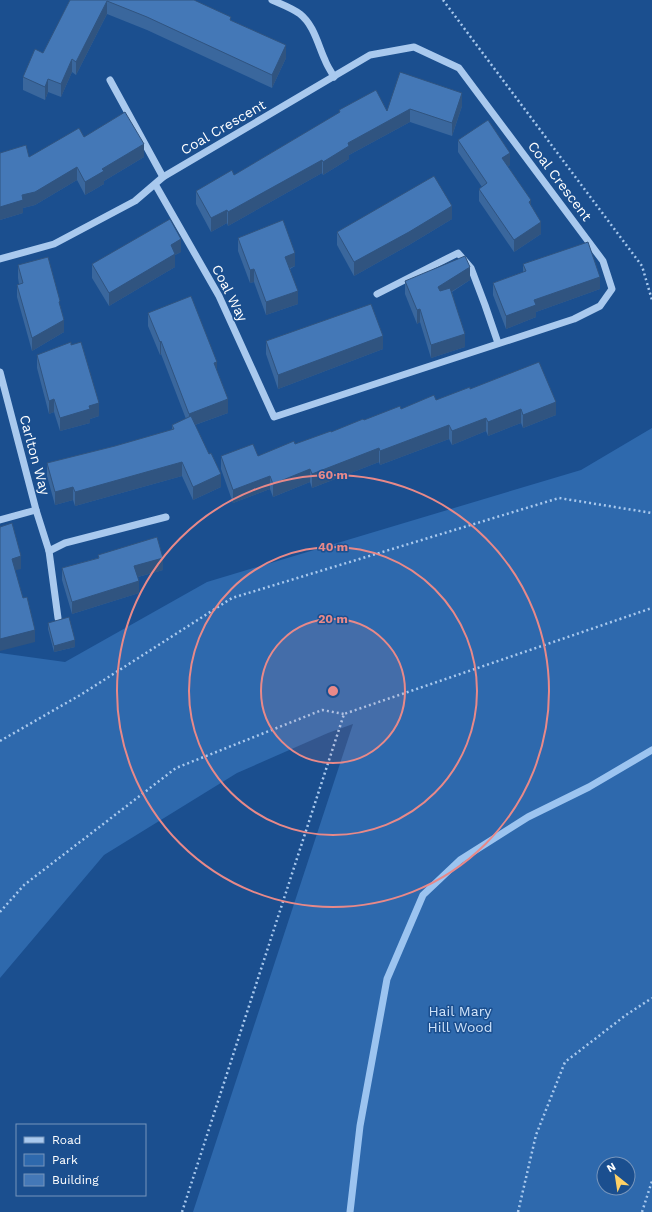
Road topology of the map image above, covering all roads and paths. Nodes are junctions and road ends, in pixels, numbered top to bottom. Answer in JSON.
{"nodes":[{"id":1,"x":272,"y":0,"type":"edge"},
{"id":2,"x":443,"y":0,"type":"edge"},
{"id":3,"x":334,"y":77,"type":"junction"},
{"id":4,"x":110,"y":80,"type":"dead end"},
{"id":5,"x":163,"y":177,"type":"junction"},
{"id":6,"x":155,"y":184,"type":"junction"},
{"id":7,"x":0,"y":259,"type":"edge"},
{"id":8,"x":377,"y":294,"type":"dead end"},
{"id":9,"x":652,"y":300,"type":"edge"},
{"id":10,"x":498,"y":343,"type":"junction"},
{"id":11,"x":0,"y":372,"type":"edge"},
{"id":12,"x":274,"y":417,"type":"joint"},
{"id":13,"x":36,"y":510,"type":"junction"},
{"id":14,"x":652,"y":513,"type":"edge"},
{"id":15,"x":166,"y":517,"type":"dead end"},
{"id":16,"x":0,"y":520,"type":"edge"},
{"id":17,"x":49,"y":551,"type":"junction"},
{"id":18,"x":652,"y":608,"type":"edge"},
{"id":19,"x":58,"y":618,"type":"dead end"},
{"id":20,"x":344,"y":714,"type":"junction"},
{"id":21,"x":0,"y":741,"type":"edge"},
{"id":22,"x":0,"y":912,"type":"edge"},
{"id":23,"x":652,"y":998,"type":"edge"},
{"id":24,"x":652,"y":1181,"type":"edge"},
{"id":25,"x":182,"y":1212,"type":"edge"},
{"id":26,"x":518,"y":1212,"type":"edge"},
{"id":27,"x":642,"y":1212,"type":"edge"}],
"edges":[{"from":1,"to":3,"type":"street"},
{"from":2,"to":9,"type":"path"},
{"from":3,"to":5,"type":"street","name":"Coal Crescent"},
{"from":3,"to":10,"type":"street","name":"Coal Crescent"},
{"from":4,"to":5,"type":"street"},
{"from":5,"to":6,"type":"street","name":"Coal Crescent"},
{"from":6,"to":7,"type":"street","name":"Coal Crescent"},
{"from":6,"to":12,"type":"street","name":"Coal Way"},
{"from":8,"to":10,"type":"street"},
{"from":10,"to":12,"type":"street","name":"Coal Crescent"},
{"from":11,"to":13,"type":"street","name":"Carlton Way"},
{"from":13,"to":16,"type":"street","name":"Carlton Way"},
{"from":13,"to":17,"type":"street"},
{"from":14,"to":21,"type":"path"},
{"from":15,"to":17,"type":"street"},
{"from":17,"to":19,"type":"street"},
{"from":18,"to":20,"type":"path"},
{"from":20,"to":22,"type":"path"},
{"from":20,"to":25,"type":"path"},
{"from":23,"to":26,"type":"path"},
{"from":24,"to":27,"type":"path"}]}
